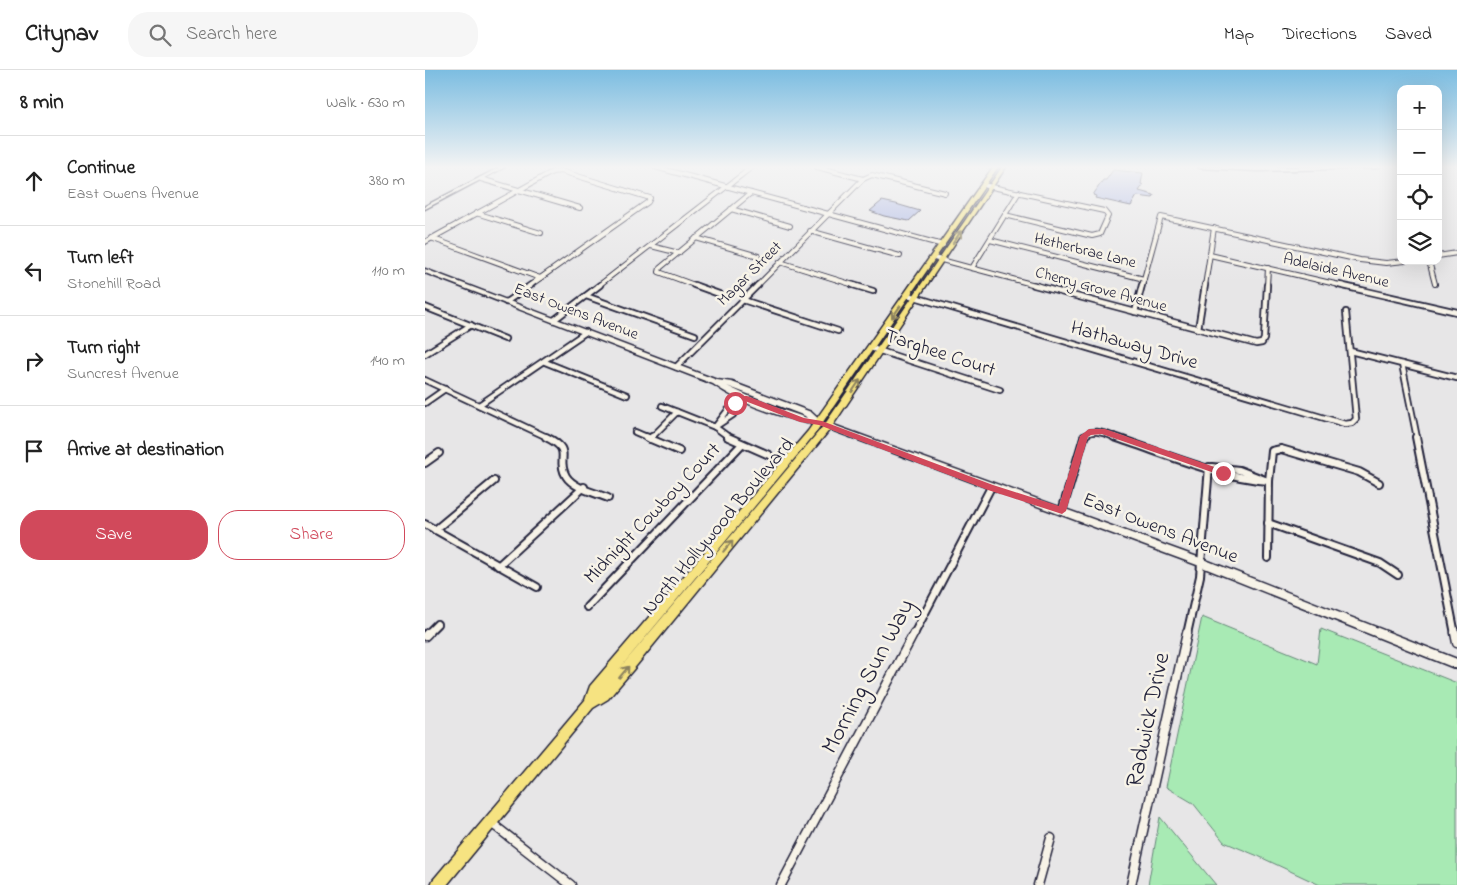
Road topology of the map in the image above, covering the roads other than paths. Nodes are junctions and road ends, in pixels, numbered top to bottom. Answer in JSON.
{"nodes":[{"id":1,"x":490,"y":205,"type":"edge"},
{"id":2,"x":570,"y":205,"type":"edge"},
{"id":3,"x":644,"y":205,"type":"edge"},
{"id":4,"x":704,"y":205,"type":"edge"},
{"id":5,"x":736,"y":205,"type":"edge"},
{"id":6,"x":791,"y":205,"type":"edge"},
{"id":7,"x":837,"y":205,"type":"edge"},
{"id":8,"x":973,"y":205,"type":"edge"},
{"id":9,"x":975,"y":205,"type":"edge"},
{"id":10,"x":1011,"y":205,"type":"edge"},
{"id":11,"x":1077,"y":205,"type":"edge"},
{"id":12,"x":580,"y":208,"type":"dead end"},
{"id":13,"x":731,"y":209,"type":"junction"},
{"id":14,"x":476,"y":213,"type":"junction"},
{"id":15,"x":827,"y":215,"type":"junction"},
{"id":16,"x":1005,"y":215,"type":"junction"},
{"id":17,"x":790,"y":226,"type":"dead end"},
{"id":18,"x":1214,"y":228,"type":"junction"},
{"id":19,"x":810,"y":231,"type":"junction"},
{"id":20,"x":541,"y":233,"type":"dead end"},
{"id":21,"x":431,"y":238,"type":"junction"},
{"id":22,"x":696,"y":238,"type":"junction"},
{"id":23,"x":989,"y":240,"type":"junction"},
{"id":24,"x":425,"y":242,"type":"edge"},
{"id":25,"x":943,"y":245,"type":"junction"},
{"id":26,"x":651,"y":246,"type":"junction"},
{"id":27,"x":679,"y":253,"type":"junction"},
{"id":28,"x":1457,"y":253,"type":"edge"},
{"id":29,"x":1210,"y":255,"type":"junction"},
{"id":30,"x":1442,"y":255,"type":"edge"},
{"id":31,"x":757,"y":256,"type":"dead end"},
{"id":32,"x":900,"y":256,"type":"dead end"},
{"id":33,"x":934,"y":258,"type":"junction"},
{"id":34,"x":941,"y":260,"type":"junction"},
{"id":35,"x":780,"y":262,"type":"junction"},
{"id":36,"x":1397,"y":262,"type":"edge"},
{"id":37,"x":1430,"y":265,"type":"edge"},
{"id":38,"x":973,"y":268,"type":"junction"},
{"id":39,"x":1268,"y":268,"type":"junction"},
{"id":40,"x":425,"y":271,"type":"edge"},
{"id":41,"x":540,"y":278,"type":"junction"},
{"id":42,"x":1144,"y":279,"type":"junction"},
{"id":43,"x":1435,"y":284,"type":"dead end"},
{"id":44,"x":873,"y":291,"type":"dead end"},
{"id":45,"x":719,"y":294,"type":"dead end"},
{"id":46,"x":908,"y":295,"type":"junction"},
{"id":47,"x":586,"y":296,"type":"junction"},
{"id":48,"x":916,"y":297,"type":"junction"},
{"id":49,"x":743,"y":300,"type":"junction"},
{"id":50,"x":506,"y":302,"type":"junction"},
{"id":51,"x":425,"y":307,"type":"edge"},
{"id":52,"x":1135,"y":312,"type":"junction"},
{"id":53,"x":1346,"y":312,"type":"dead end"},
{"id":54,"x":1457,"y":312,"type":"edge"},
{"id":55,"x":554,"y":320,"type":"junction"},
{"id":56,"x":471,"y":325,"type":"junction"},
{"id":57,"x":1198,"y":329,"type":"junction"},
{"id":58,"x":838,"y":331,"type":"dead end"},
{"id":59,"x":586,"y":332,"type":"junction"},
{"id":60,"x":695,"y":334,"type":"dead end"},
{"id":61,"x":505,"y":340,"type":"dead end"},
{"id":62,"x":871,"y":348,"type":"junction"},
{"id":63,"x":880,"y":350,"type":"junction"},
{"id":64,"x":1350,"y":350,"type":"junction"},
{"id":65,"x":425,"y":354,"type":"edge"},
{"id":66,"x":545,"y":362,"type":"junction"},
{"id":67,"x":1402,"y":364,"type":"junction"},
{"id":68,"x":676,"y":367,"type":"junction"},
{"id":69,"x":1457,"y":378,"type":"edge"},
{"id":70,"x":425,"y":380,"type":"edge"},
{"id":71,"x":715,"y":382,"type":"junction"},
{"id":72,"x":445,"y":389,"type":"junction"},
{"id":73,"x":1000,"y":390,"type":"dead end"},
{"id":74,"x":627,"y":395,"type":"dead end"},
{"id":75,"x":745,"y":398,"type":"junction"},
{"id":76,"x":425,"y":403,"type":"edge"},
{"id":77,"x":479,"y":406,"type":"junction"},
{"id":78,"x":661,"y":406,"type":"dead end"},
{"id":79,"x":677,"y":412,"type":"junction"},
{"id":80,"x":823,"y":424,"type":"junction"},
{"id":81,"x":715,"y":427,"type":"junction"},
{"id":82,"x":635,"y":432,"type":"dead end"},
{"id":83,"x":650,"y":438,"type":"junction"},
{"id":84,"x":742,"y":444,"type":"junction"},
{"id":85,"x":679,"y":451,"type":"dead end"},
{"id":86,"x":439,"y":453,"type":"dead end"},
{"id":87,"x":769,"y":455,"type":"dead end"},
{"id":88,"x":425,"y":463,"type":"edge"},
{"id":89,"x":1209,"y":467,"type":"junction"},
{"id":90,"x":494,"y":481,"type":"dead end"},
{"id":91,"x":1269,"y":481,"type":"junction"},
{"id":92,"x":1379,"y":483,"type":"dead end"},
{"id":93,"x":584,"y":487,"type":"junction"},
{"id":94,"x":991,"y":487,"type":"junction"},
{"id":95,"x":608,"y":498,"type":"dead end"},
{"id":96,"x":1062,"y":511,"type":"junction"},
{"id":97,"x":425,"y":524,"type":"edge"},
{"id":98,"x":1268,"y":524,"type":"junction"},
{"id":99,"x":435,"y":530,"type":"junction"},
{"id":100,"x":1268,"y":558,"type":"dead end"},
{"id":101,"x":1200,"y":562,"type":"junction"},
{"id":102,"x":498,"y":566,"type":"junction"},
{"id":103,"x":1398,"y":574,"type":"dead end"},
{"id":104,"x":537,"y":587,"type":"dead end"},
{"id":105,"x":587,"y":607,"type":"dead end"},
{"id":106,"x":437,"y":624,"type":"dead end"},
{"id":107,"x":425,"y":636,"type":"edge"},
{"id":108,"x":1457,"y":643,"type":"edge"},
{"id":109,"x":1457,"y":664,"type":"edge"},
{"id":110,"x":490,"y":822,"type":"junction"},
{"id":111,"x":1051,"y":838,"type":"dead end"},
{"id":112,"x":438,"y":885,"type":"edge"},
{"id":113,"x":571,"y":885,"type":"edge"},
{"id":114,"x":781,"y":885,"type":"edge"},
{"id":115,"x":1038,"y":885,"type":"edge"},
{"id":116,"x":1131,"y":885,"type":"edge"}],
"edges":[{"from":1,"to":14,"type":"street"},
{"from":2,"to":12,"type":"street"},
{"from":3,"to":41,"type":"street"},
{"from":4,"to":26,"type":"street"},
{"from":5,"to":13,"type":"street"},
{"from":6,"to":15,"type":"street"},
{"from":7,"to":15,"type":"street","name":"Magar Street"},
{"from":8,"to":25,"type":"main road","name":"North Hollywood Boulevard"},
{"from":34,"to":9,"type":"main road","name":"North Hollywood Boulevard","one_way":true},
{"from":10,"to":16,"type":"street"},
{"from":11,"to":16,"type":"street"},
{"from":13,"to":17,"type":"street"},
{"from":13,"to":22,"type":"street"},
{"from":14,"to":20,"type":"street"},
{"from":14,"to":21,"type":"street"},
{"from":15,"to":19,"type":"street","name":"Magar Street"},
{"from":15,"to":25,"type":"street"},
{"from":16,"to":23,"type":"street"},
{"from":18,"to":29,"type":"street"},
{"from":18,"to":36,"type":"street"},
{"from":18,"to":42,"type":"street"},
{"from":19,"to":32,"type":"street"},
{"from":19,"to":35,"type":"street","name":"Magar Street"},
{"from":21,"to":24,"type":"street"},
{"from":21,"to":41,"type":"street"},
{"from":22,"to":27,"type":"street"},
{"from":22,"to":31,"type":"street"},
{"from":23,"to":38,"type":"street"},
{"from":23,"to":42,"type":"street","name":"Hetherbrae Lane"},
{"from":25,"to":33,"type":"main road","name":"North Hollywood Boulevard"},
{"from":26,"to":27,"type":"street"},
{"from":26,"to":47,"type":"street"},
{"from":27,"to":45,"type":"street"},
{"from":28,"to":30,"type":"street"},
{"from":29,"to":39,"type":"street","name":"Adelaide Avenue"},
{"from":29,"to":57,"type":"street"},
{"from":33,"to":34,"type":"street","name":"Cherry Grove Avenue"},
{"from":33,"to":46,"type":"main road","name":"North Hollywood Boulevard"},
{"from":34,"to":38,"type":"street","name":"Cherry Grove Avenue"},
{"from":34,"to":48,"type":"main road","name":"North Hollywood Boulevard"},
{"from":35,"to":44,"type":"street"},
{"from":35,"to":49,"type":"street","name":"Magar Street"},
{"from":37,"to":43,"type":"street"},
{"from":38,"to":52,"type":"street","name":"Cherry Grove Avenue"},
{"from":39,"to":54,"type":"street","name":"Adelaide Avenue"},
{"from":39,"to":57,"type":"street","name":"Cherry Grove Avenue"},
{"from":40,"to":50,"type":"main road","name":"East Owens Avenue"},
{"from":41,"to":50,"type":"street"},
{"from":42,"to":52,"type":"street"},
{"from":46,"to":48,"type":"street","name":"Hathaway Drive"},
{"from":46,"to":62,"type":"main road","name":"North Hollywood Boulevard","one_way":true},
{"from":47,"to":55,"type":"street"},
{"from":47,"to":60,"type":"street"},
{"from":48,"to":63,"type":"main road","name":"North Hollywood Boulevard"},
{"from":48,"to":64,"type":"street","name":"Hathaway Drive"},
{"from":49,"to":58,"type":"street"},
{"from":49,"to":68,"type":"street","name":"Magar Street"},
{"from":50,"to":55,"type":"main road","name":"East Owens Avenue"},
{"from":51,"to":56,"type":"street"},
{"from":52,"to":57,"type":"street","name":"Cherry Grove Avenue"},
{"from":53,"to":64,"type":"street"},
{"from":55,"to":59,"type":"main road","name":"East Owens Avenue"},
{"from":56,"to":61,"type":"street"},
{"from":56,"to":65,"type":"street"},
{"from":59,"to":66,"type":"street"},
{"from":59,"to":68,"type":"main road","name":"East Owens Avenue"},
{"from":62,"to":63,"type":"street","name":"Targhee Court"},
{"from":62,"to":80,"type":"main road","name":"North Hollywood Boulevard"},
{"from":63,"to":73,"type":"street","name":"Targhee Court"},
{"from":80,"to":63,"type":"main road","name":"North Hollywood Boulevard","one_way":true},
{"from":64,"to":67,"type":"street"},
{"from":66,"to":74,"type":"street"},
{"from":66,"to":77,"type":"street"},
{"from":67,"to":69,"type":"street"},
{"from":67,"to":108,"type":"street"},
{"from":68,"to":71,"type":"main road","name":"East Owens Avenue"},
{"from":70,"to":72,"type":"street"},
{"from":71,"to":75,"type":"main road","name":"East Owens Avenue"},
{"from":71,"to":80,"type":"main road","name":"East Owens Avenue"},
{"from":72,"to":76,"type":"street"},
{"from":72,"to":77,"type":"street"},
{"from":75,"to":80,"type":"main road","name":"East Owens Avenue"},
{"from":75,"to":81,"type":"street"},
{"from":77,"to":93,"type":"street"},
{"from":78,"to":79,"type":"street"},
{"from":79,"to":81,"type":"street"},
{"from":79,"to":83,"type":"street"},
{"from":80,"to":94,"type":"street","name":"East Owens Avenue"},
{"from":80,"to":110,"type":"main road","name":"North Hollywood Boulevard"},
{"from":81,"to":84,"type":"street"},
{"from":82,"to":83,"type":"street"},
{"from":83,"to":85,"type":"street"},
{"from":84,"to":87,"type":"street"},
{"from":84,"to":105,"type":"street","name":"Midnight Cowboy Court"},
{"from":86,"to":88,"type":"street"},
{"from":89,"to":91,"type":"street"},
{"from":89,"to":96,"type":"street"},
{"from":89,"to":101,"type":"street","name":"Radwick Drive"},
{"from":90,"to":99,"type":"street"},
{"from":91,"to":92,"type":"street"},
{"from":91,"to":98,"type":"street"},
{"from":93,"to":95,"type":"street"},
{"from":93,"to":102,"type":"street"},
{"from":94,"to":96,"type":"street","name":"East Owens Avenue"},
{"from":94,"to":114,"type":"street","name":"Morning Sun Way"},
{"from":96,"to":101,"type":"street","name":"East Owens Avenue"},
{"from":97,"to":99,"type":"street"},
{"from":98,"to":100,"type":"street"},
{"from":98,"to":103,"type":"street"},
{"from":99,"to":102,"type":"street"},
{"from":101,"to":109,"type":"street","name":"East Owens Avenue"},
{"from":101,"to":116,"type":"street","name":"Radwick Drive"},
{"from":102,"to":104,"type":"street"},
{"from":106,"to":107,"type":"street"},
{"from":110,"to":112,"type":"main road","name":"North Hollywood Boulevard"},
{"from":110,"to":113,"type":"street"},
{"from":111,"to":115,"type":"street"}]}
